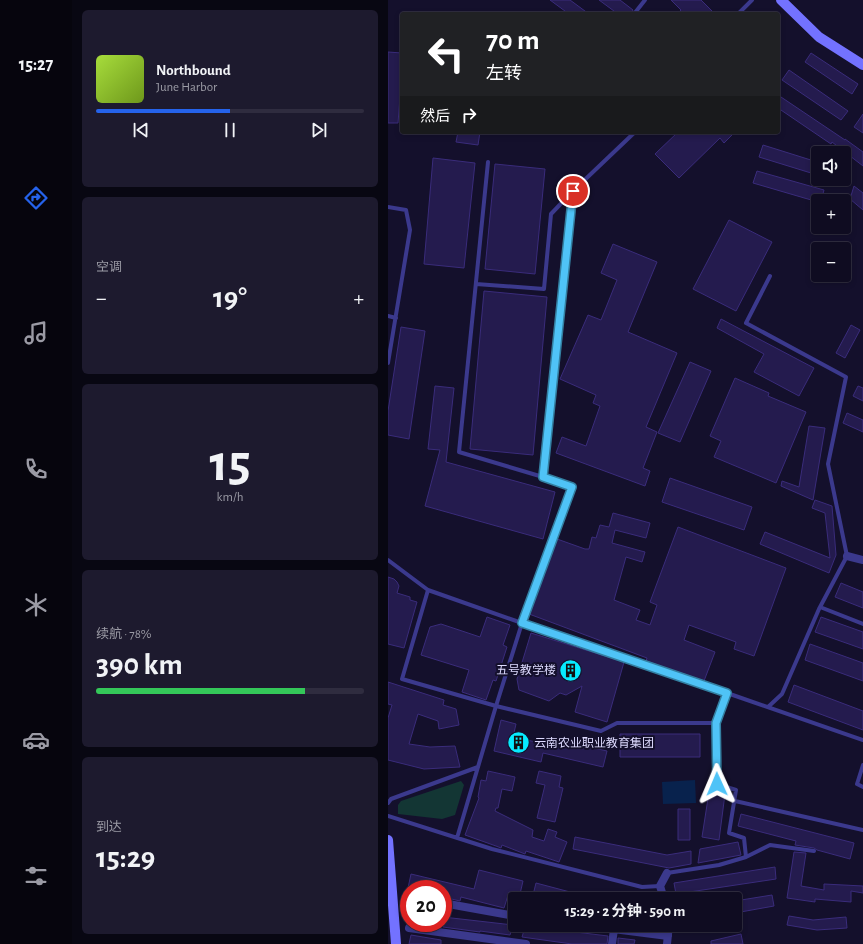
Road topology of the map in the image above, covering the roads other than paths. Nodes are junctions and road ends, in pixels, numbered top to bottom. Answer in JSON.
{"nodes":[{"id":1,"x":645,"y":0,"type":"edge"},
{"id":2,"x":752,"y":0,"type":"edge"},
{"id":3,"x":781,"y":0,"type":"edge"},
{"id":4,"x":636,"y":12,"type":"edge"},
{"id":5,"x":740,"y":12,"type":"edge"},
{"id":6,"x":863,"y":65,"type":"edge"},
{"id":7,"x":633,"y":134,"type":"edge"},
{"id":8,"x":488,"y":162,"type":"dead end"},
{"id":9,"x":573,"y":191,"type":"junction"},
{"id":10,"x":388,"y":207,"type":"edge"},
{"id":11,"x":770,"y":276,"type":"dead end"},
{"id":12,"x":476,"y":284,"type":"junction"},
{"id":13,"x":388,"y":316,"type":"edge"},
{"id":14,"x":396,"y":318,"type":"junction"},
{"id":15,"x":388,"y":363,"type":"edge"},
{"id":16,"x":543,"y":477,"type":"junction"},
{"id":17,"x":847,"y":556,"type":"junction"},
{"id":18,"x":388,"y":560,"type":"edge"},
{"id":19,"x":863,"y":560,"type":"edge"},
{"id":20,"x":428,"y":590,"type":"junction"},
{"id":21,"x":820,"y":607,"type":"junction"},
{"id":22,"x":522,"y":623,"type":"junction"},
{"id":23,"x":863,"y":624,"type":"edge"},
{"id":24,"x":727,"y":693,"type":"junction"},
{"id":25,"x":496,"y":706,"type":"junction"},
{"id":26,"x":768,"y":707,"type":"junction"},
{"id":27,"x":716,"y":723,"type":"junction"},
{"id":28,"x":863,"y":740,"type":"edge"},
{"id":29,"x":863,"y":765,"type":"edge"},
{"id":30,"x":478,"y":767,"type":"junction"},
{"id":31,"x":863,"y":786,"type":"edge"},
{"id":32,"x":735,"y":800,"type":"junction"},
{"id":33,"x":388,"y":803,"type":"edge"},
{"id":34,"x":388,"y":816,"type":"edge"},
{"id":35,"x":863,"y":830,"type":"edge"},
{"id":36,"x":457,"y":838,"type":"junction"},
{"id":37,"x":388,"y":840,"type":"edge"},
{"id":38,"x":814,"y":851,"type":"dead end"},
{"id":39,"x":746,"y":857,"type":"junction"},
{"id":40,"x":667,"y":873,"type":"joint"},
{"id":41,"x":660,"y":886,"type":"junction"},
{"id":42,"x":662,"y":892,"type":"edge"},
{"id":43,"x":390,"y":903,"type":"edge"},
{"id":44,"x":452,"y":905,"type":"edge"},
{"id":45,"x":508,"y":915,"type":"edge"},
{"id":46,"x":391,"y":920,"type":"edge"},
{"id":47,"x":438,"y":932,"type":"edge"},
{"id":48,"x":614,"y":932,"type":"edge"},
{"id":49,"x":629,"y":932,"type":"edge"},
{"id":50,"x":668,"y":940,"type":"edge"},
{"id":51,"x":396,"y":944,"type":"edge"},
{"id":52,"x":526,"y":944,"type":"edge"},
{"id":53,"x":612,"y":944,"type":"edge"}],
"edges":[{"from":1,"to":4,"type":"lane"},
{"from":2,"to":5,"type":"lane"},
{"from":3,"to":6,"type":"street"},
{"from":7,"to":9,"type":"lane"},
{"from":8,"to":12,"type":"lane"},
{"from":9,"to":12,"type":"lane"},
{"from":9,"to":16,"type":"lane"},
{"from":10,"to":14,"type":"lane"},
{"from":11,"to":17,"type":"lane"},
{"from":12,"to":16,"type":"lane"},
{"from":13,"to":14,"type":"lane"},
{"from":14,"to":15,"type":"lane"},
{"from":16,"to":22,"type":"lane"},
{"from":17,"to":19,"type":"street"},
{"from":17,"to":21,"type":"lane"},
{"from":18,"to":20,"type":"lane"},
{"from":20,"to":22,"type":"lane"},
{"from":20,"to":25,"type":"lane"},
{"from":21,"to":23,"type":"lane"},
{"from":21,"to":26,"type":"lane"},
{"from":22,"to":24,"type":"lane"},
{"from":22,"to":25,"type":"lane"},
{"from":24,"to":26,"type":"lane"},
{"from":24,"to":27,"type":"lane"},
{"from":25,"to":27,"type":"lane"},
{"from":25,"to":30,"type":"lane"},
{"from":26,"to":28,"type":"lane"},
{"from":27,"to":32,"type":"lane"},
{"from":29,"to":31,"type":"lane"},
{"from":30,"to":33,"type":"lane"},
{"from":30,"to":36,"type":"lane"},
{"from":32,"to":35,"type":"lane"},
{"from":32,"to":39,"type":"lane"},
{"from":34,"to":36,"type":"lane"},
{"from":36,"to":41,"type":"lane"},
{"from":37,"to":43,"type":"street"},
{"from":38,"to":39,"type":"lane"},
{"from":39,"to":40,"type":"lane"},
{"from":40,"to":41,"type":"street"},
{"from":41,"to":42,"type":"street"},
{"from":43,"to":46,"type":"street"},
{"from":44,"to":45,"type":"street"},
{"from":46,"to":51,"type":"street"},
{"from":47,"to":52,"type":"street"},
{"from":48,"to":53,"type":"street"},
{"from":49,"to":50,"type":"street"}]}
